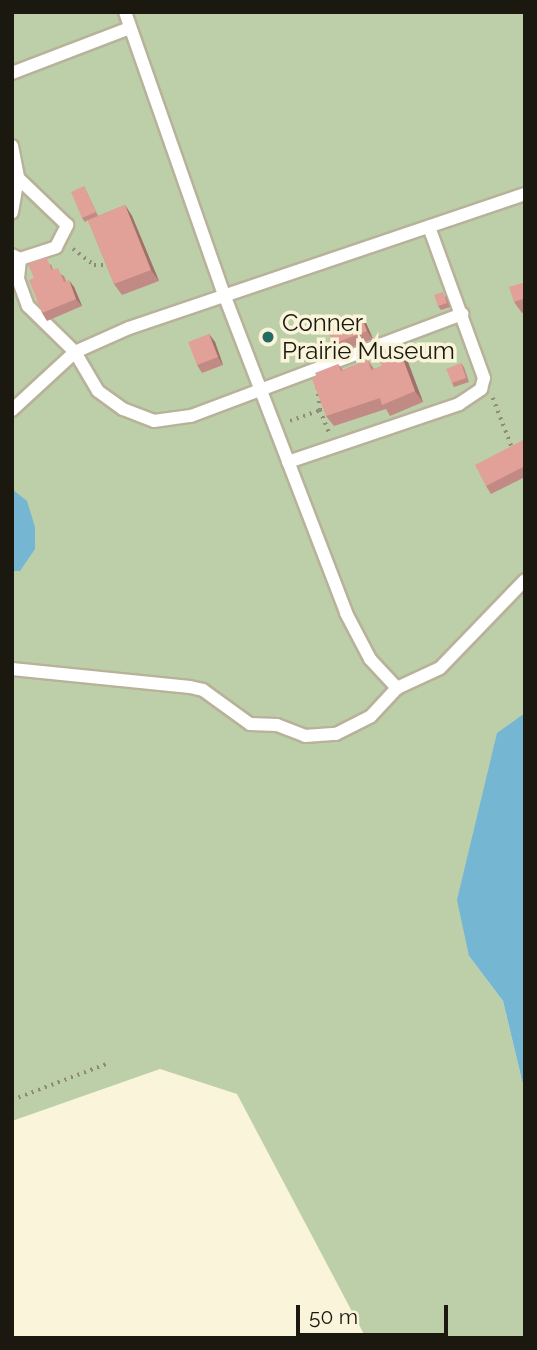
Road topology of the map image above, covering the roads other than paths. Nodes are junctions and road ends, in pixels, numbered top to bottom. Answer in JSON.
{"nodes":[{"id":1,"x":125,"y":12,"type":"edge"},
{"id":2,"x":130,"y":28,"type":"junction"},
{"id":3,"x":12,"y":73,"type":"edge"},
{"id":4,"x":12,"y":146,"type":"edge"},
{"id":5,"x":18,"y":178,"type":"junction"},
{"id":6,"x":525,"y":194,"type":"edge"},
{"id":7,"x":12,"y":212,"type":"edge"},
{"id":8,"x":429,"y":227,"type":"junction"},
{"id":9,"x":16,"y":257,"type":"edge"},
{"id":10,"x":225,"y":297,"type":"junction"},
{"id":11,"x":463,"y":314,"type":"junction"},
{"id":12,"x":75,"y":352,"type":"junction"},
{"id":13,"x":260,"y":388,"type":"junction"},
{"id":14,"x":12,"y":410,"type":"edge"},
{"id":15,"x":288,"y":462,"type":"junction"},
{"id":16,"x":525,"y":580,"type":"edge"},
{"id":17,"x":12,"y":669,"type":"edge"},
{"id":18,"x":397,"y":688,"type":"junction"}],
"edges":[{"from":1,"to":2,"type":"lane"},
{"from":2,"to":3,"type":"lane"},
{"from":2,"to":10,"type":"lane"},
{"from":4,"to":5,"type":"lane"},
{"from":5,"to":7,"type":"lane"},
{"from":5,"to":9,"type":"lane"},
{"from":6,"to":8,"type":"lane"},
{"from":8,"to":10,"type":"lane"},
{"from":8,"to":11,"type":"lane"},
{"from":9,"to":12,"type":"lane"},
{"from":10,"to":12,"type":"lane"},
{"from":10,"to":13,"type":"lane"},
{"from":11,"to":13,"type":"lane"},
{"from":11,"to":15,"type":"lane"},
{"from":12,"to":13,"type":"lane"},
{"from":12,"to":14,"type":"lane"},
{"from":13,"to":15,"type":"lane"},
{"from":15,"to":18,"type":"lane"},
{"from":16,"to":18,"type":"lane"},
{"from":17,"to":18,"type":"lane"}]}
